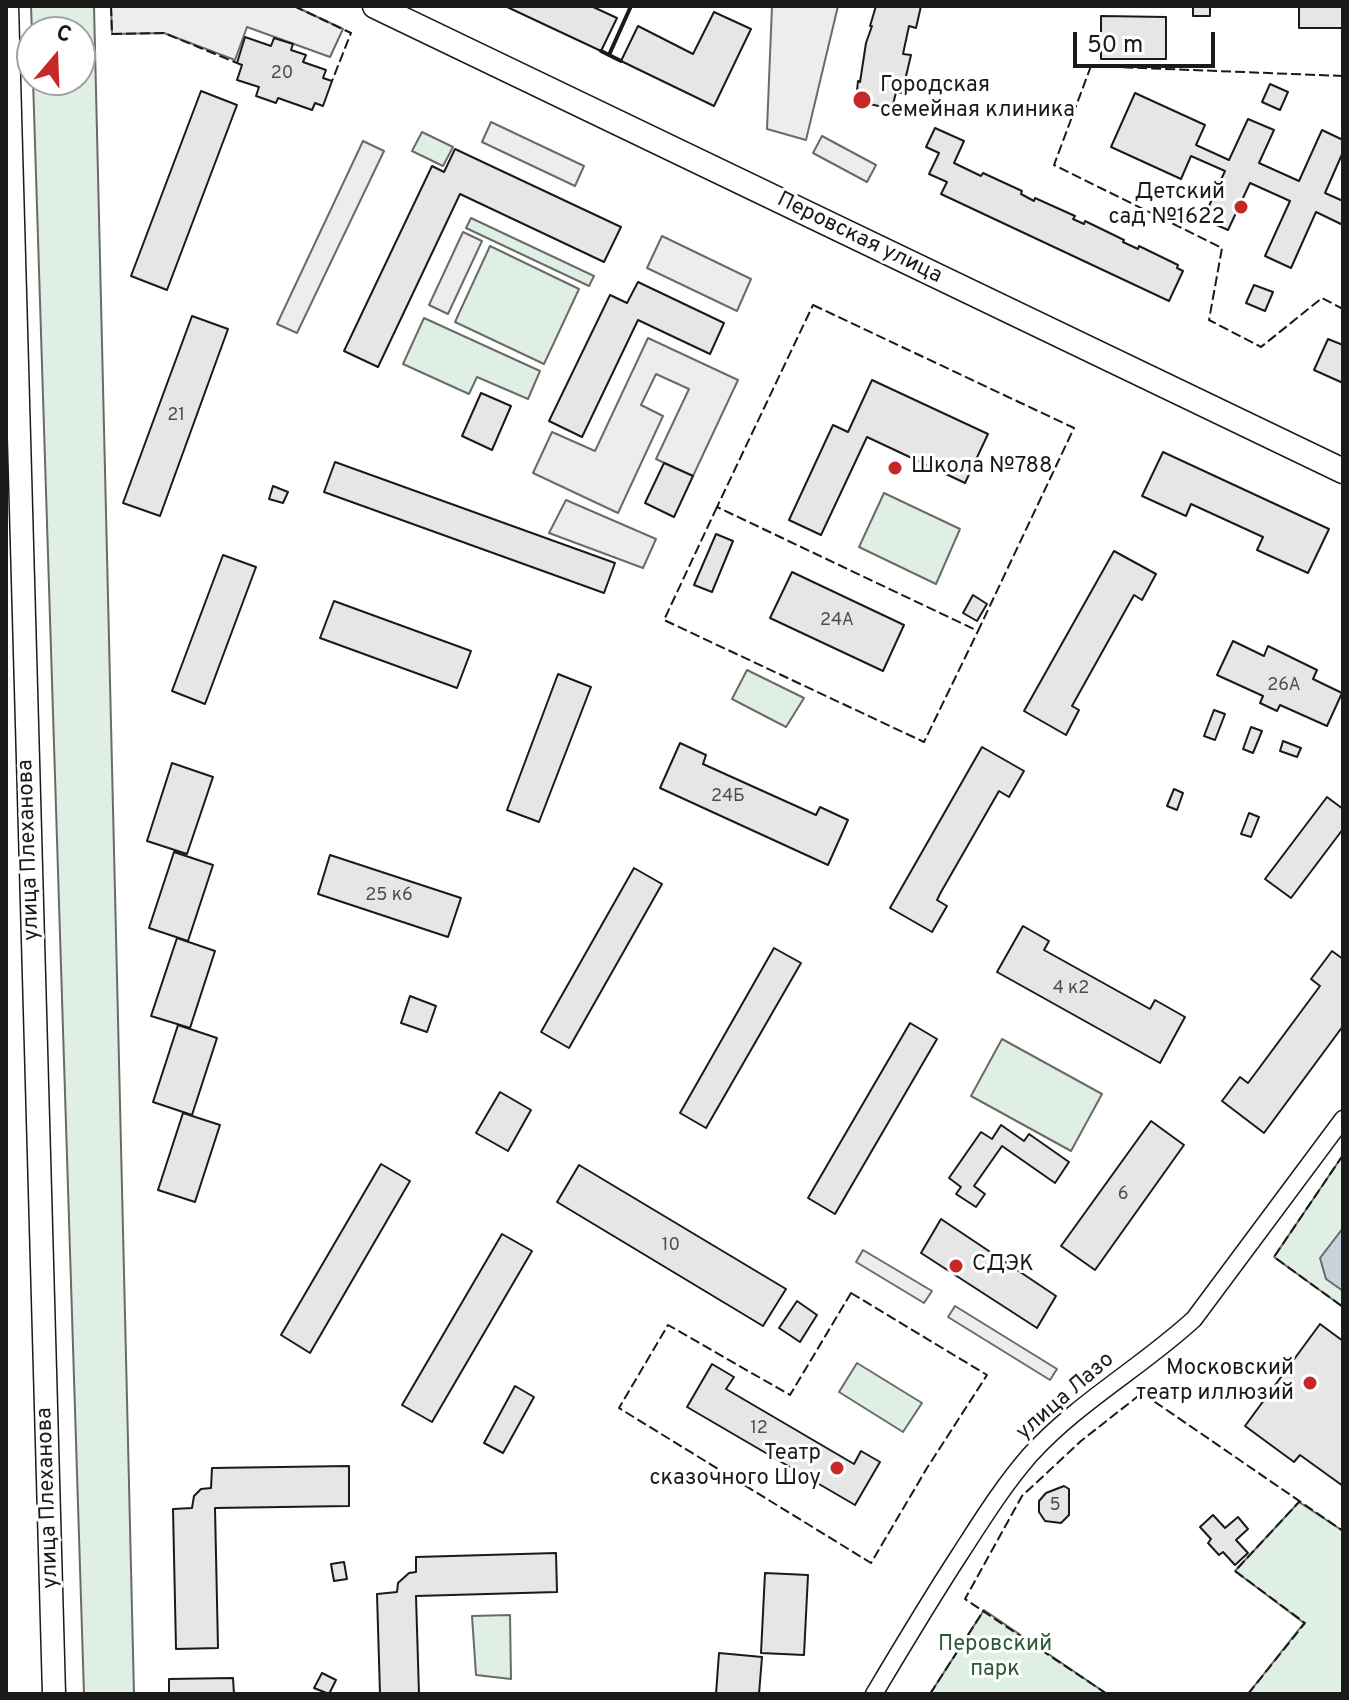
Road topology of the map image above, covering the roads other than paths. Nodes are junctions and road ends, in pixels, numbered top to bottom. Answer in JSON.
{"nodes":[{"id":1,"x":7,"y":6,"type":"edge"},
{"id":2,"x":375,"y":6,"type":"edge"},
{"id":3,"x":1343,"y":471,"type":"edge"},
{"id":4,"x":1343,"y":1119,"type":"edge"},
{"id":5,"x":54,"y":1694,"type":"edge"},
{"id":6,"x":874,"y":1694,"type":"edge"}],
"edges":[{"from":1,"to":5,"type":"street","name":"улица Плеханова"},
{"from":2,"to":3,"type":"main road","name":"Перовская улица"},
{"from":4,"to":6,"type":"street","name":"улица Лазо"}]}
